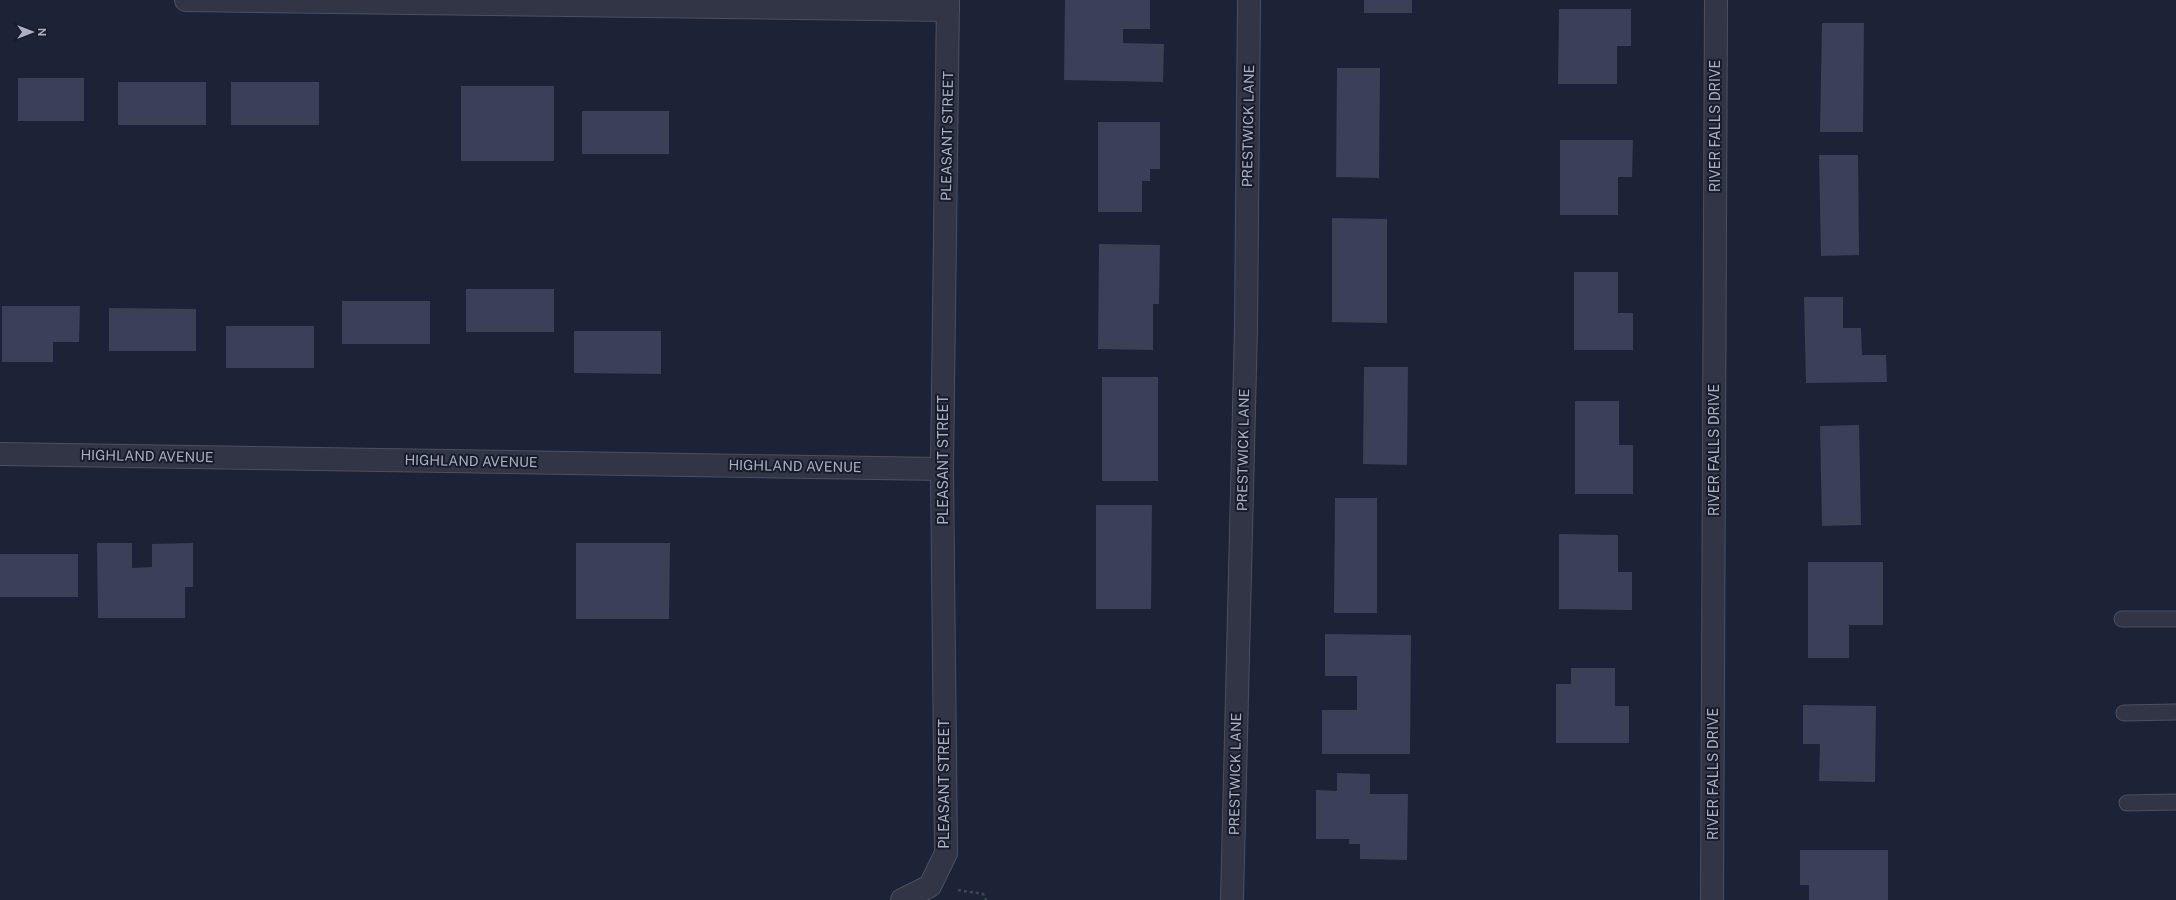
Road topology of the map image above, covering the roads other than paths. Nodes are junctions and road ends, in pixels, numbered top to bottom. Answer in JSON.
{"nodes":[{"id":1,"x":186,"y":0,"type":"edge"},
{"id":2,"x":1249,"y":0,"type":"edge"},
{"id":3,"x":1716,"y":0,"type":"edge"},
{"id":4,"x":948,"y":5,"type":"edge"},
{"id":5,"x":0,"y":454,"type":"edge"},
{"id":6,"x":942,"y":469,"type":"junction"},
{"id":7,"x":2122,"y":619,"type":"dead end"},
{"id":8,"x":2176,"y":619,"type":"edge"},
{"id":9,"x":2176,"y":712,"type":"edge"},
{"id":10,"x":2124,"y":713,"type":"dead end"},
{"id":11,"x":2176,"y":802,"type":"edge"},
{"id":12,"x":2127,"y":803,"type":"dead end"},
{"id":13,"x":902,"y":900,"type":"edge"},
{"id":14,"x":1232,"y":900,"type":"edge"},
{"id":15,"x":1712,"y":900,"type":"edge"}],
"edges":[{"from":1,"to":4,"type":"street"},
{"from":2,"to":14,"type":"street","name":"PRESTWICK LANE"},
{"from":3,"to":15,"type":"street","name":"RIVER FALLS DRIVE"},
{"from":4,"to":6,"type":"street","name":"PLEASANT STREET"},
{"from":5,"to":6,"type":"street","name":"HIGHLAND AVENUE"},
{"from":6,"to":13,"type":"street","name":"PLEASANT STREET"},
{"from":7,"to":8,"type":"lane"},
{"from":9,"to":10,"type":"lane"},
{"from":11,"to":12,"type":"lane"}]}
